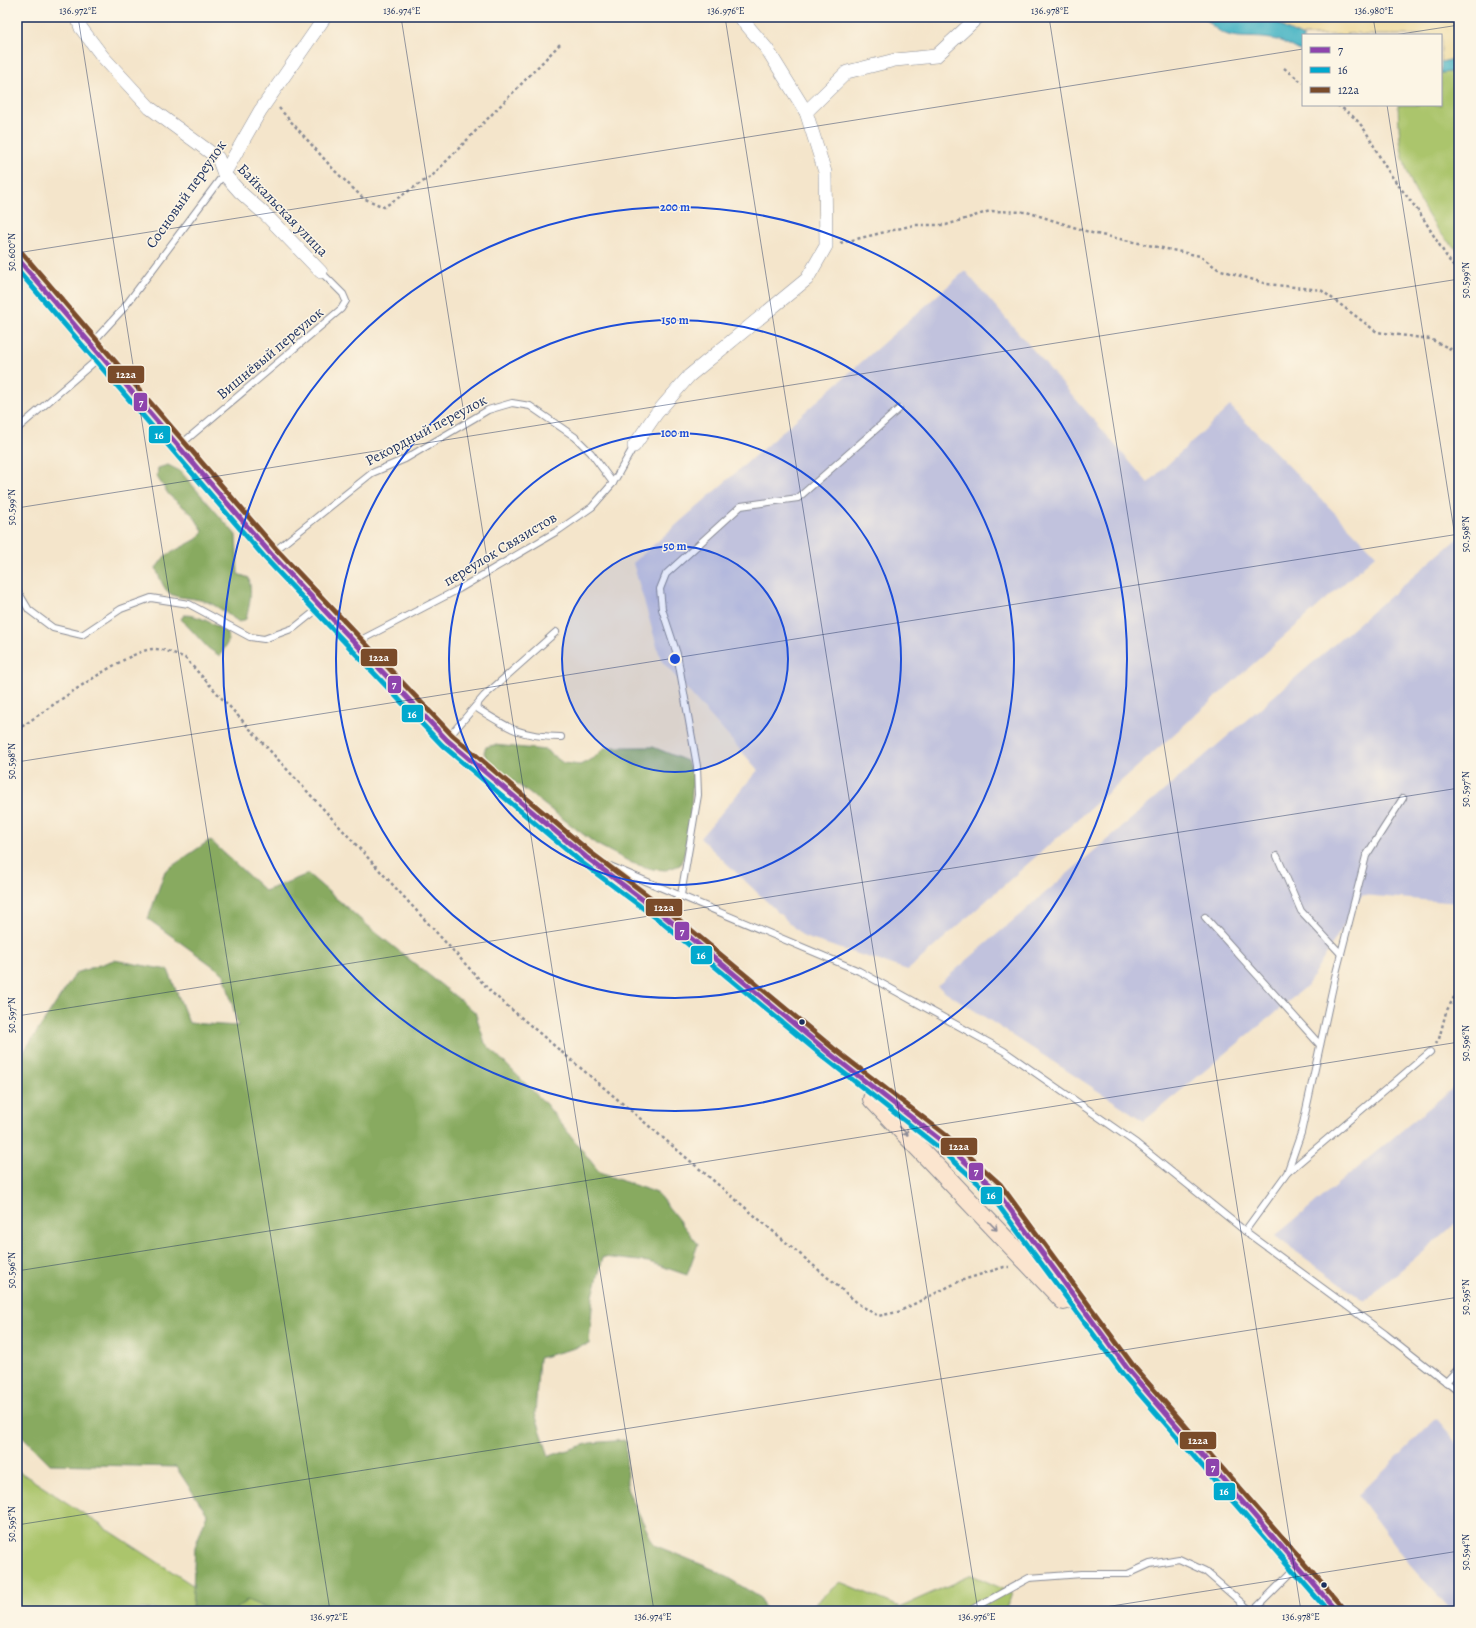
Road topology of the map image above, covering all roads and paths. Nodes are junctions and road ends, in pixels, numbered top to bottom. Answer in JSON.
{"nodes":[{"id":1,"x":77,"y":17,"type":"edge"},
{"id":2,"x":325,"y":17,"type":"edge"},
{"id":3,"x":740,"y":17,"type":"edge"},
{"id":4,"x":978,"y":17,"type":"edge"},
{"id":5,"x":562,"y":42,"type":"dead end"},
{"id":6,"x":1284,"y":68,"type":"dead end"},
{"id":7,"x":1302,"y":82,"type":"edge"},
{"id":8,"x":269,"y":97,"type":"junction"},
{"id":9,"x":1339,"y":106,"type":"edge"},
{"id":10,"x":806,"y":112,"type":"junction"},
{"id":11,"x":224,"y":174,"type":"junction"},
{"id":12,"x":826,"y":246,"type":"junction"},
{"id":13,"x":17,"y":258,"type":"edge"},
{"id":14,"x":321,"y":272,"type":"joint"},
{"id":15,"x":1459,"y":274,"type":"edge"},
{"id":16,"x":96,"y":350,"type":"junction"},
{"id":17,"x":1459,"y":353,"type":"edge"},
{"id":18,"x":899,"y":409,"type":"dead end"},
{"id":19,"x":17,"y":429,"type":"edge"},
{"id":20,"x":634,"y":446,"type":"joint"},
{"id":21,"x":178,"y":447,"type":"junction"},
{"id":22,"x":613,"y":483,"type":"junction"},
{"id":23,"x":271,"y":554,"type":"junction"},
{"id":24,"x":17,"y":590,"type":"edge"},
{"id":25,"x":320,"y":607,"type":"junction"},
{"id":26,"x":556,"y":632,"type":"dead end"},
{"id":27,"x":354,"y":644,"type":"junction"},
{"id":28,"x":475,"y":707,"type":"junction"},
{"id":29,"x":17,"y":730,"type":"edge"},
{"id":30,"x":561,"y":737,"type":"dead end"},
{"id":31,"x":447,"y":740,"type":"junction"},
{"id":32,"x":1403,"y":798,"type":"dead end"},
{"id":33,"x":1277,"y":856,"type":"dead end"},
{"id":34,"x":586,"y":857,"type":"junction"},
{"id":35,"x":681,"y":895,"type":"junction"},
{"id":36,"x":663,"y":915,"type":"junction"},
{"id":37,"x":1205,"y":917,"type":"dead end"},
{"id":38,"x":1341,"y":954,"type":"junction"},
{"id":39,"x":1459,"y":988,"type":"edge"},
{"id":40,"x":1320,"y":1045,"type":"junction"},
{"id":41,"x":829,"y":1052,"type":"junction"},
{"id":42,"x":1430,"y":1052,"type":"joint"},
{"id":43,"x":1287,"y":1173,"type":"junction"},
{"id":44,"x":1245,"y":1230,"type":"junction"},
{"id":45,"x":1033,"y":1268,"type":"junction"},
{"id":46,"x":1459,"y":1368,"type":"edge"},
{"id":47,"x":1130,"y":1372,"type":"junction"},
{"id":48,"x":1446,"y":1382,"type":"junction"},
{"id":49,"x":1459,"y":1392,"type":"edge"},
{"id":50,"x":1298,"y":1566,"type":"junction"},
{"id":51,"x":969,"y":1611,"type":"edge"},
{"id":52,"x":1252,"y":1611,"type":"edge"},
{"id":53,"x":1336,"y":1611,"type":"edge"}],
"edges":[{"from":1,"to":11,"type":"street","name":"Байкальская улица"},
{"from":2,"to":8,"type":"street","name":"Сосновый переулок"},
{"from":3,"to":10,"type":"street"},
{"from":4,"to":10,"type":"street"},
{"from":5,"to":8,"type":"path"},
{"from":6,"to":7,"type":"path"},
{"from":8,"to":11,"type":"street","name":"Сосновый переулок"},
{"from":9,"to":15,"type":"path"},
{"from":10,"to":12,"type":"street"},
{"from":11,"to":14,"type":"street","name":"Байкальская улица"},
{"from":11,"to":16,"type":"lane","name":"Сосновый переулок"},
{"from":12,"to":17,"type":"path"},
{"from":12,"to":20,"type":"street"},
{"from":13,"to":16,"type":"main road"},
{"from":14,"to":21,"type":"lane","name":"Вишнёвый переулок"},
{"from":16,"to":19,"type":"lane","name":"Сосновый переулок"},
{"from":16,"to":21,"type":"main road"},
{"from":18,"to":35,"type":"lane"},
{"from":20,"to":22,"type":"lane","name":"переулок Связистов"},
{"from":21,"to":23,"type":"main road"},
{"from":22,"to":23,"type":"lane","name":"Рекордный переулок"},
{"from":22,"to":27,"type":"lane","name":"переулок Связистов"},
{"from":23,"to":25,"type":"main road"},
{"from":24,"to":25,"type":"lane"},
{"from":25,"to":27,"type":"main road"},
{"from":26,"to":28,"type":"lane"},
{"from":27,"to":31,"type":"main road"},
{"from":28,"to":30,"type":"lane"},
{"from":28,"to":31,"type":"lane"},
{"from":29,"to":45,"type":"path"},
{"from":31,"to":34,"type":"main road"},
{"from":32,"to":38,"type":"lane"},
{"from":33,"to":38,"type":"lane"},
{"from":34,"to":35,"type":"lane"},
{"from":34,"to":36,"type":"main road"},
{"from":35,"to":36,"type":"lane"},
{"from":35,"to":44,"type":"lane"},
{"from":36,"to":41,"type":"main road"},
{"from":37,"to":40,"type":"lane"},
{"from":38,"to":40,"type":"lane"},
{"from":39,"to":42,"type":"path"},
{"from":40,"to":43,"type":"lane"},
{"from":41,"to":45,"type":"main road","one_way":true},
{"from":41,"to":47,"type":"main road"},
{"from":42,"to":43,"type":"lane"},
{"from":43,"to":44,"type":"lane"},
{"from":44,"to":48,"type":"lane"},
{"from":45,"to":47,"type":"main road"},
{"from":46,"to":48,"type":"lane"},
{"from":47,"to":50,"type":"main road"},
{"from":48,"to":49,"type":"lane"},
{"from":50,"to":52,"type":"lane"},
{"from":50,"to":53,"type":"main road"},
{"from":51,"to":52,"type":"lane"}]}
